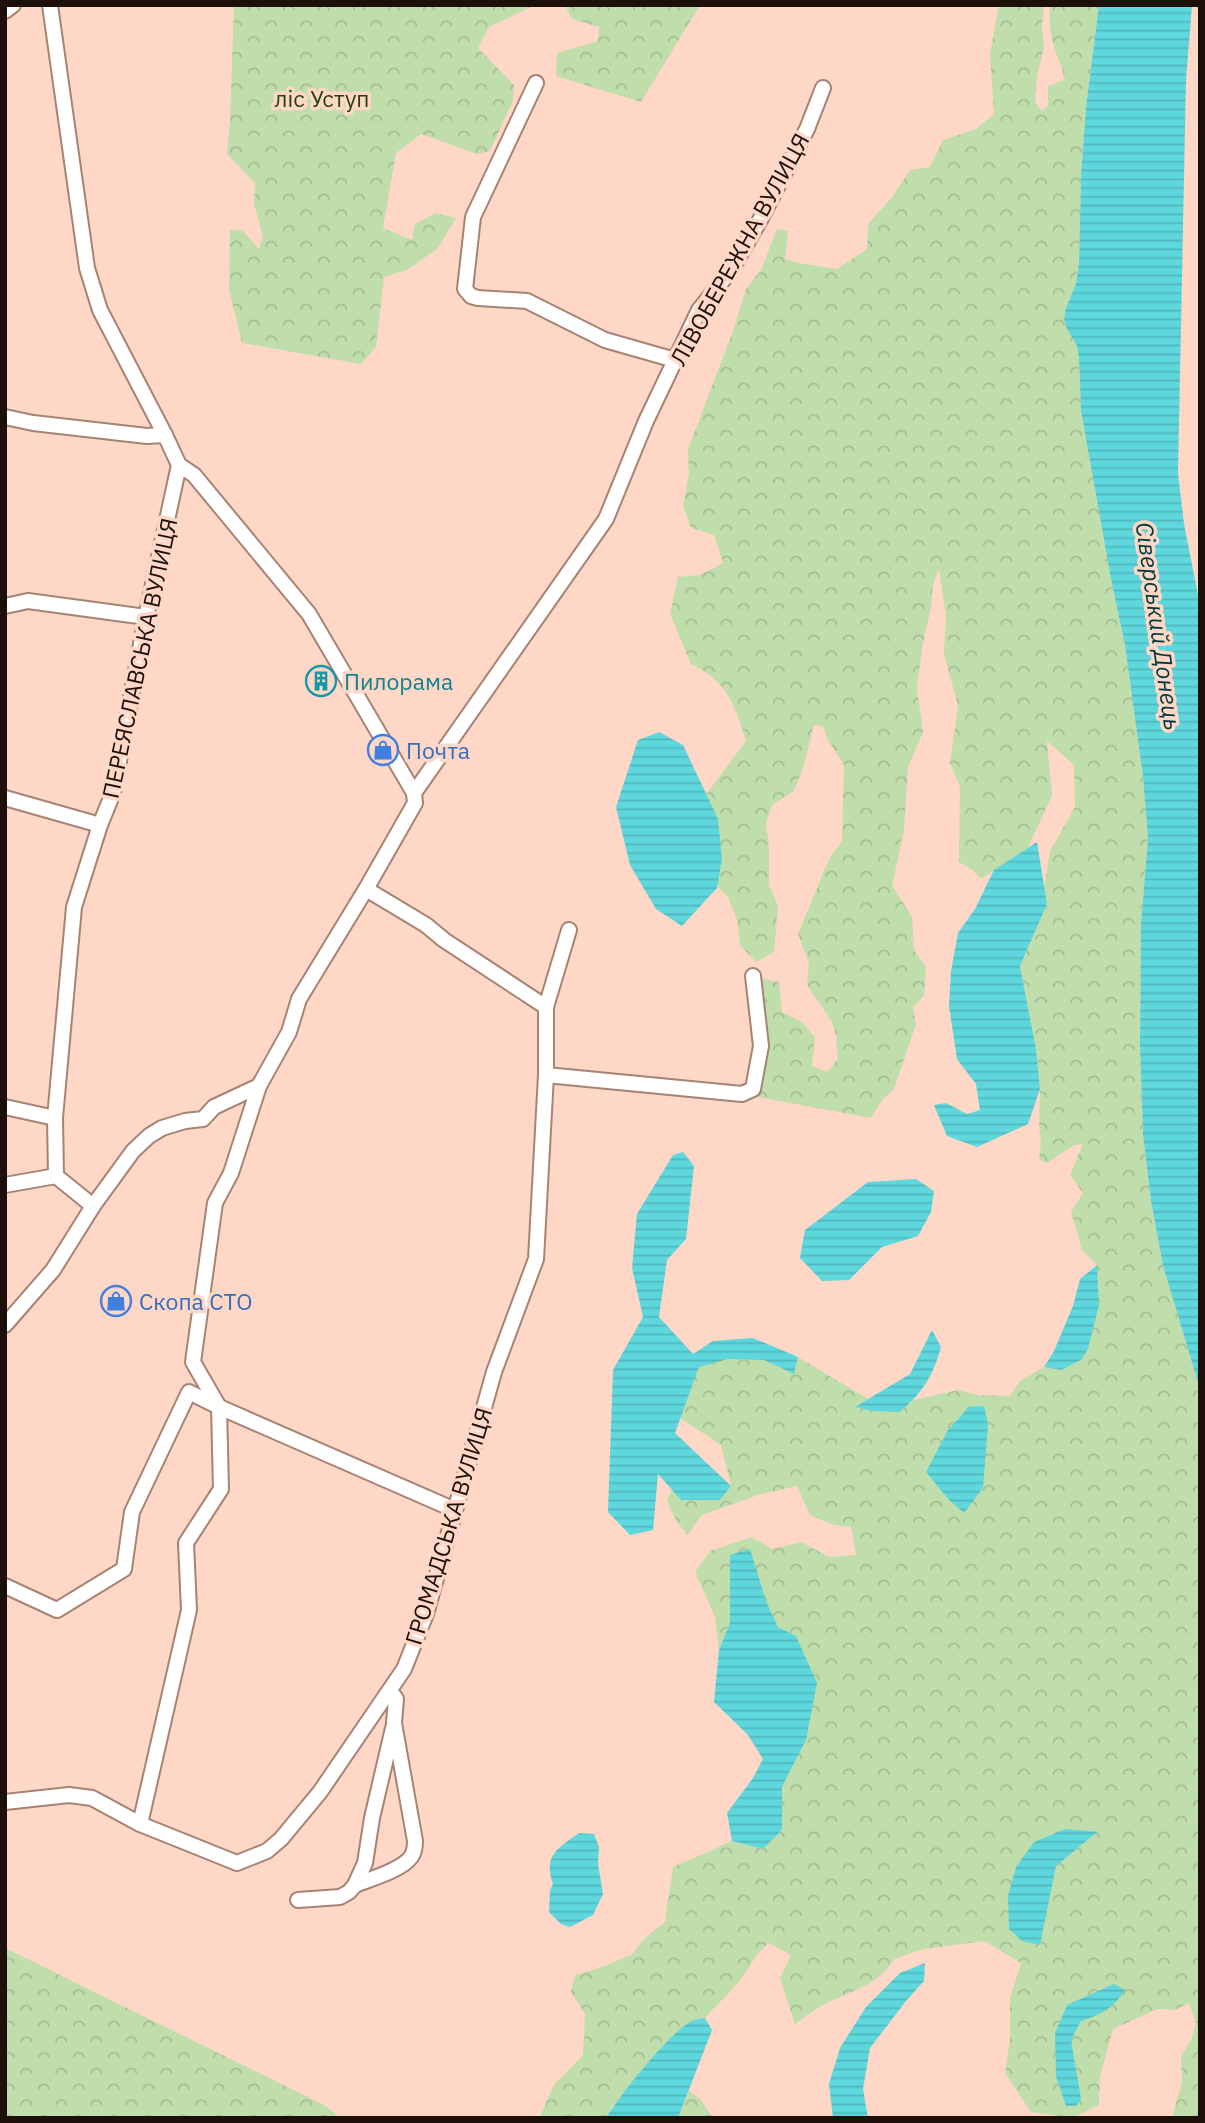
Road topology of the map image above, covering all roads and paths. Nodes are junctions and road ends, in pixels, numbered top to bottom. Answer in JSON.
{"nodes":[{"id":1,"x":13,"y":5,"type":"edge"},
{"id":2,"x":50,"y":5,"type":"edge"},
{"id":3,"x":5,"y":11,"type":"edge"},
{"id":4,"x":536,"y":83,"type":"dead end"},
{"id":5,"x":823,"y":88,"type":"dead end"},
{"id":6,"x":675,"y":359,"type":"junction"},
{"id":7,"x":5,"y":417,"type":"edge"},
{"id":8,"x":165,"y":435,"type":"junction"},
{"id":9,"x":179,"y":465,"type":"junction"},
{"id":10,"x":5,"y":606,"type":"edge"},
{"id":11,"x":146,"y":617,"type":"junction"},
{"id":12,"x":414,"y":793,"type":"junction"},
{"id":13,"x":5,"y":798,"type":"edge"},
{"id":14,"x":100,"y":825,"type":"junction"},
{"id":15,"x":366,"y":889,"type":"junction"},
{"id":16,"x":569,"y":930,"type":"dead end"},
{"id":17,"x":753,"y":976,"type":"dead end"},
{"id":18,"x":545,"y":1007,"type":"junction"},
{"id":19,"x":546,"y":1075,"type":"junction"},
{"id":20,"x":259,"y":1086,"type":"junction"},
{"id":21,"x":5,"y":1107,"type":"edge"},
{"id":22,"x":55,"y":1118,"type":"junction"},
{"id":23,"x":56,"y":1176,"type":"junction"},
{"id":24,"x":5,"y":1185,"type":"edge"},
{"id":25,"x":93,"y":1206,"type":"junction"},
{"id":26,"x":5,"y":1325,"type":"edge"},
{"id":27,"x":219,"y":1407,"type":"junction"},
{"id":28,"x":455,"y":1510,"type":"junction"},
{"id":29,"x":6,"y":1587,"type":"edge"},
{"id":30,"x":390,"y":1691,"type":"junction"},
{"id":31,"x":394,"y":1723,"type":"junction"},
{"id":32,"x":5,"y":1802,"type":"edge"},
{"id":33,"x":141,"y":1824,"type":"junction"},
{"id":34,"x":355,"y":1885,"type":"junction"},
{"id":35,"x":298,"y":1900,"type":"dead end"}],
"edges":[{"from":1,"to":3,"type":"street"},
{"from":2,"to":8,"type":"street"},
{"from":4,"to":6,"type":"street"},
{"from":5,"to":6,"type":"street","name":"ЛІВОБЕРЕЖНА ВУЛИЦЯ"},
{"from":6,"to":12,"type":"street","name":"ЛІВОБЕРЕЖНА ВУЛИЦЯ"},
{"from":7,"to":8,"type":"street"},
{"from":8,"to":9,"type":"street"},
{"from":9,"to":11,"type":"street","name":"ПЕРЕЯСЛАВСЬКА ВУЛИЦЯ"},
{"from":9,"to":12,"type":"street"},
{"from":10,"to":11,"type":"street"},
{"from":11,"to":14,"type":"street","name":"ПЕРЕЯСЛАВСЬКА ВУЛИЦЯ"},
{"from":12,"to":15,"type":"street","name":"ЛІВОБЕРЕЖНА ВУЛИЦЯ"},
{"from":13,"to":14,"type":"street"},
{"from":14,"to":22,"type":"street","name":"ПЕРЕЯСЛАВСЬКА ВУЛИЦЯ"},
{"from":15,"to":18,"type":"street"},
{"from":15,"to":20,"type":"street","name":"ЛІВОБЕРЕЖНА ВУЛИЦЯ"},
{"from":16,"to":18,"type":"street","name":"ГРОМАДСЬКА ВУЛИЦЯ"},
{"from":17,"to":19,"type":"street"},
{"from":18,"to":19,"type":"street","name":"ГРОМАДСЬКА ВУЛИЦЯ"},
{"from":19,"to":28,"type":"street","name":"ГРОМАДСЬКА ВУЛИЦЯ"},
{"from":20,"to":25,"type":"street"},
{"from":20,"to":27,"type":"street","name":"ЛІВОБЕРЕЖНА ВУЛИЦЯ"},
{"from":21,"to":22,"type":"street"},
{"from":22,"to":23,"type":"street","name":"ПЕРЕЯСЛАВСЬКА ВУЛИЦЯ"},
{"from":23,"to":24,"type":"street"},
{"from":23,"to":25,"type":"street"},
{"from":25,"to":26,"type":"street"},
{"from":27,"to":28,"type":"street"},
{"from":27,"to":29,"type":"street"},
{"from":27,"to":33,"type":"street"},
{"from":28,"to":30,"type":"street","name":"ГРОМАДСЬКА ВУЛИЦЯ"},
{"from":30,"to":31,"type":"street"},
{"from":30,"to":33,"type":"street","name":"ГРОМАДСЬКА ВУЛИЦЯ"},
{"from":31,"to":34,"type":"street"},
{"from":31,"to":34,"type":"street"},
{"from":32,"to":33,"type":"street","name":"ГРОМАДСЬКА ВУЛИЦЯ"},
{"from":34,"to":35,"type":"street"}]}
